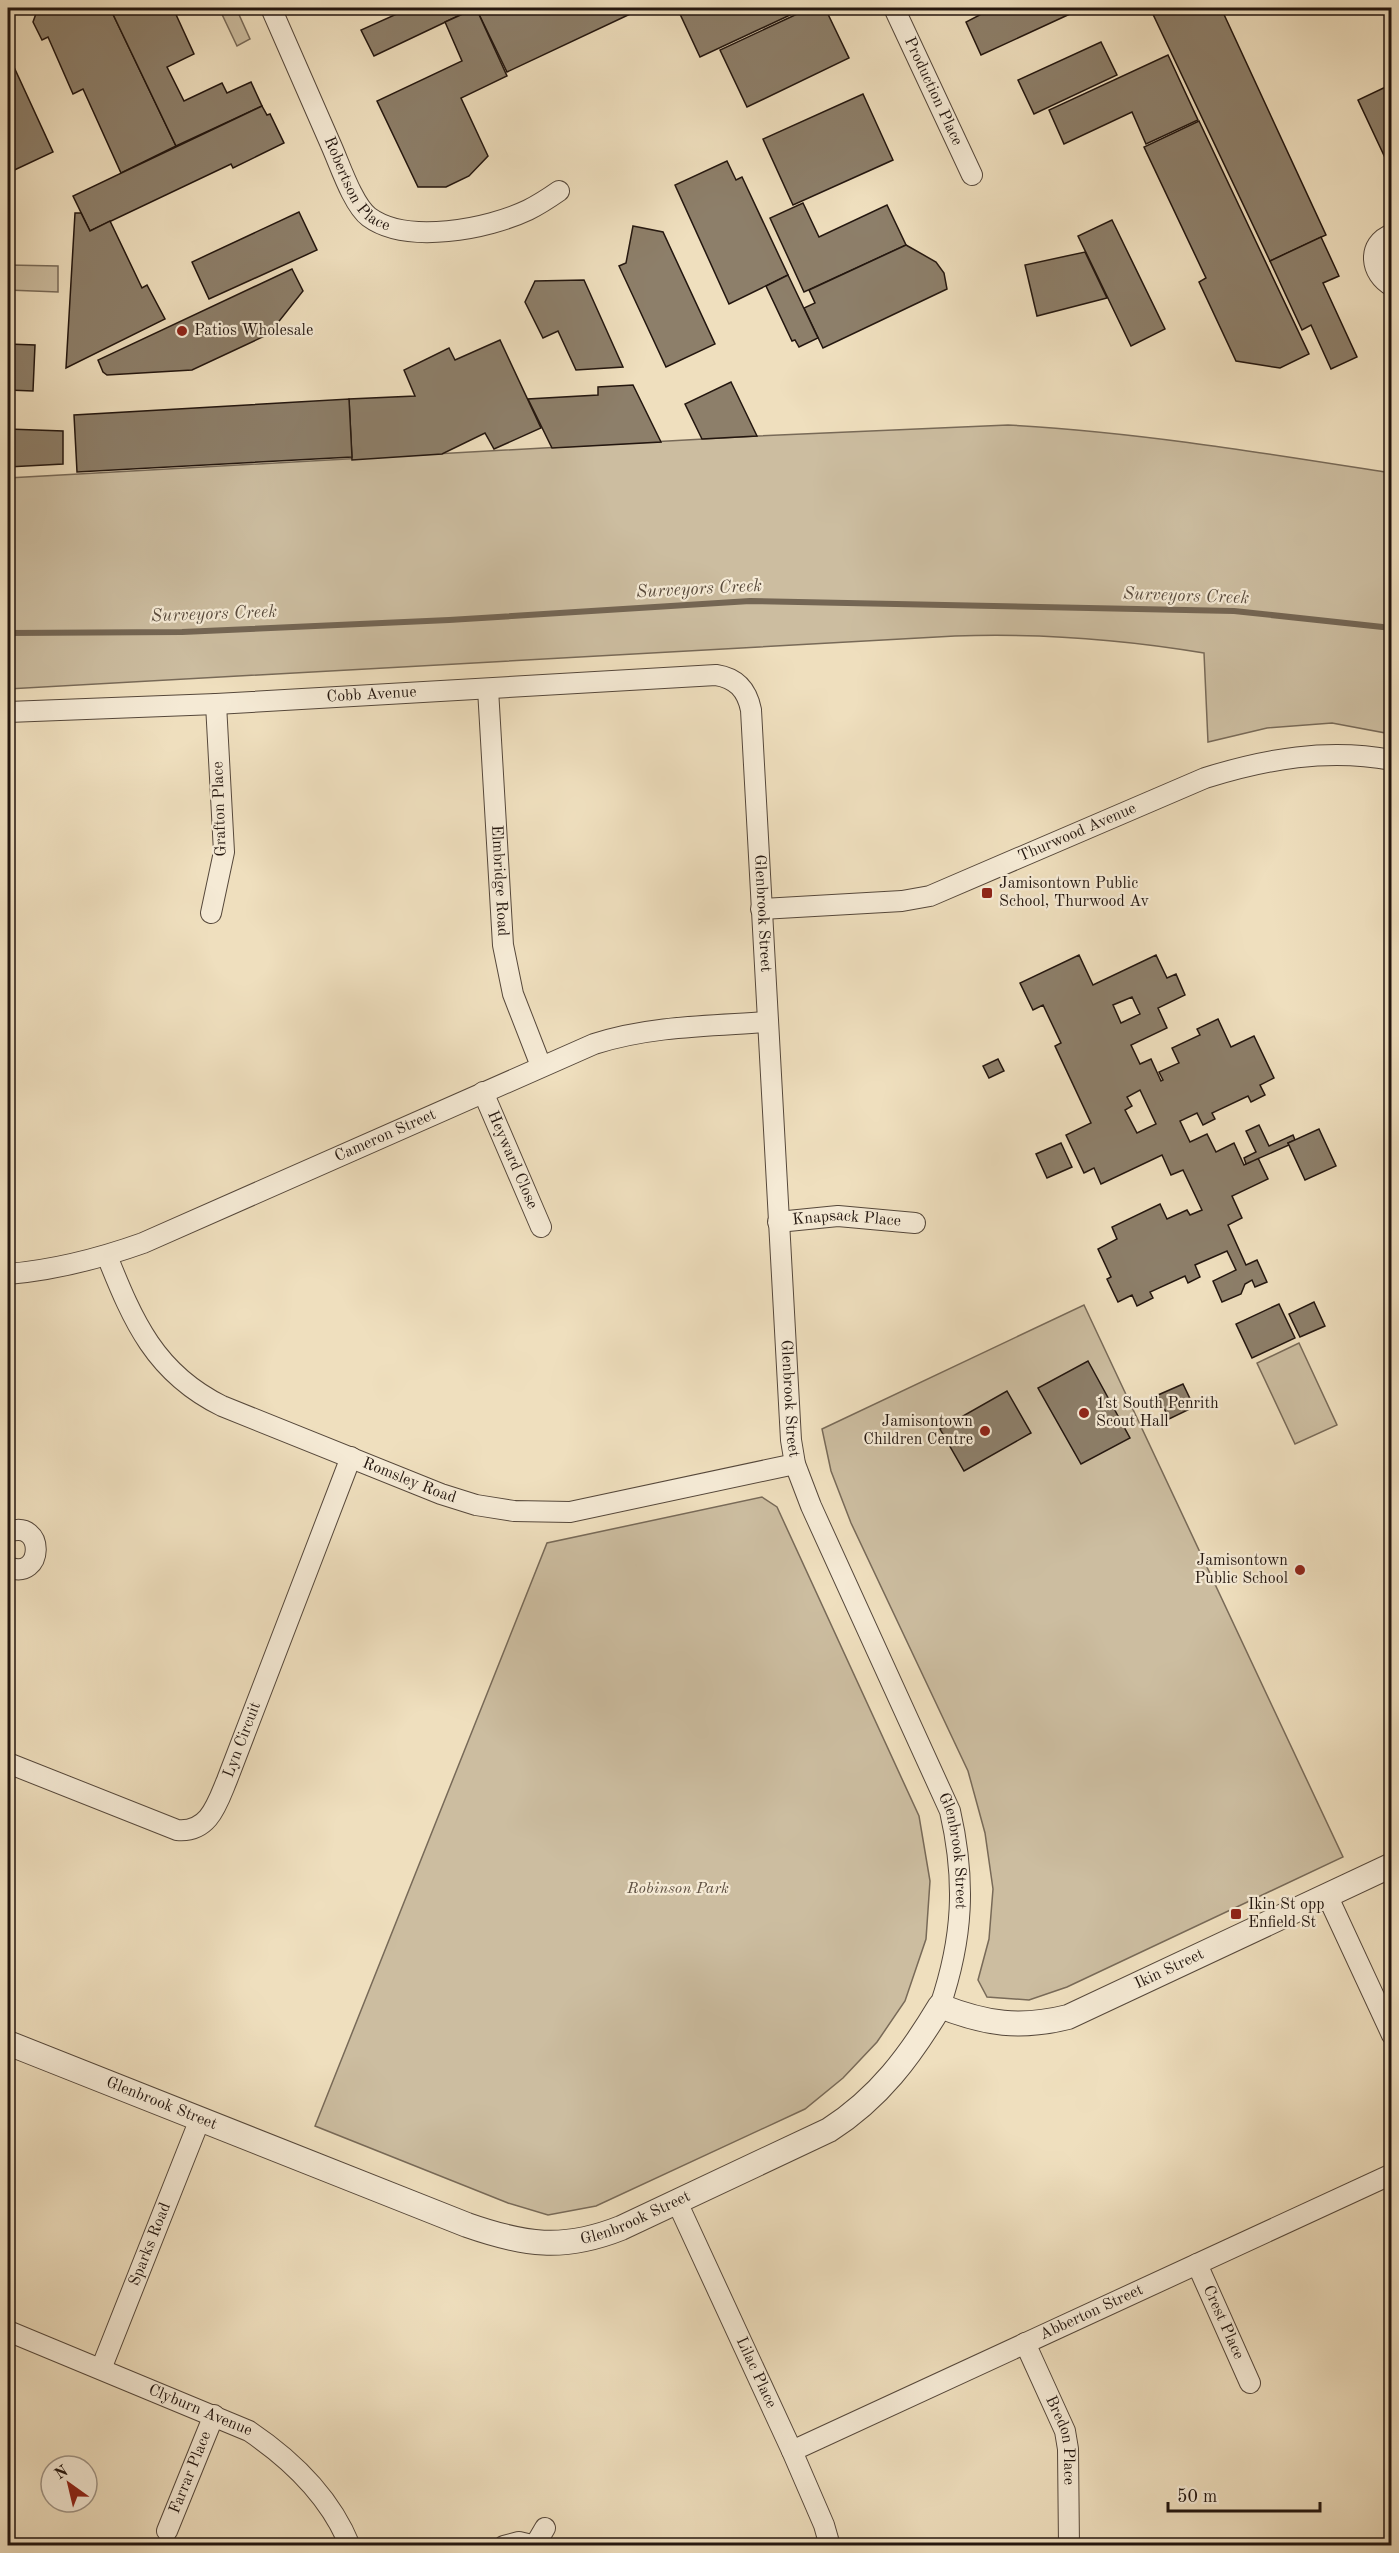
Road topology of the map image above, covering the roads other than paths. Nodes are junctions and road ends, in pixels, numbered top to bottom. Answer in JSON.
{"nodes":[{"id":1,"x":271,"y":8,"type":"edge"},
{"id":2,"x":894,"y":8,"type":"edge"},
{"id":3,"x":972,"y":175,"type":"dead end"},
{"id":4,"x":559,"y":191,"type":"dead end"},
{"id":5,"x":1392,"y":234,"type":"edge"},
{"id":6,"x":1392,"y":286,"type":"edge"},
{"id":7,"x":735,"y":681,"type":"joint"},
{"id":8,"x":488,"y":689,"type":"junction"},
{"id":9,"x":216,"y":704,"type":"junction"},
{"id":10,"x":8,"y":712,"type":"edge"},
{"id":11,"x":1392,"y":760,"type":"edge"},
{"id":12,"x":761,"y":909,"type":"junction"},
{"id":13,"x":211,"y":913,"type":"dead end"},
{"id":14,"x":767,"y":1022,"type":"junction"},
{"id":15,"x":541,"y":1066,"type":"junction"},
{"id":16,"x":483,"y":1092,"type":"junction"},
{"id":17,"x":778,"y":1222,"type":"junction"},
{"id":18,"x":915,"y":1223,"type":"dead end"},
{"id":19,"x":541,"y":1227,"type":"dead end"},
{"id":20,"x":107,"y":1256,"type":"junction"},
{"id":21,"x":8,"y":1274,"type":"edge"},
{"id":22,"x":351,"y":1457,"type":"junction"},
{"id":23,"x":795,"y":1464,"type":"junction"},
{"id":24,"x":8,"y":1532,"type":"edge"},
{"id":25,"x":8,"y":1570,"type":"edge"},
{"id":26,"x":8,"y":1763,"type":"edge"},
{"id":27,"x":1392,"y":1865,"type":"edge"},
{"id":28,"x":1327,"y":1895,"type":"junction"},
{"id":29,"x":940,"y":2006,"type":"junction"},
{"id":30,"x":1392,"y":2035,"type":"edge"},
{"id":31,"x":8,"y":2043,"type":"edge"},
{"id":32,"x":200,"y":2120,"type":"junction"},
{"id":33,"x":1392,"y":2174,"type":"edge"},
{"id":34,"x":677,"y":2202,"type":"junction"},
{"id":35,"x":1197,"y":2264,"type":"junction"},
{"id":36,"x":8,"y":2331,"type":"edge"},
{"id":37,"x":1025,"y":2343,"type":"junction"},
{"id":38,"x":101,"y":2369,"type":"junction"},
{"id":39,"x":1250,"y":2383,"type":"dead end"},
{"id":40,"x":214,"y":2415,"type":"junction"},
{"id":41,"x":792,"y":2451,"type":"junction"},
{"id":42,"x":167,"y":2531,"type":"dead end"},
{"id":43,"x":539,"y":2539,"type":"edge"},
{"id":44,"x":350,"y":2546,"type":"edge"},
{"id":45,"x":504,"y":2546,"type":"edge"},
{"id":46,"x":830,"y":2546,"type":"edge"},
{"id":47,"x":1069,"y":2546,"type":"edge"}],
"edges":[{"from":1,"to":4,"type":"street","name":"Robertson Place"},
{"from":2,"to":3,"type":"street","name":"Production Place"},
{"from":5,"to":6,"type":"street"},
{"from":7,"to":8,"type":"street","name":"Cobb Avenue"},
{"from":7,"to":12,"type":"street","name":"Glenbrook Street"},
{"from":8,"to":9,"type":"street","name":"Cobb Avenue"},
{"from":8,"to":15,"type":"street","name":"Elmbridge Road"},
{"from":9,"to":10,"type":"street","name":"Cobb Avenue"},
{"from":9,"to":13,"type":"street","name":"Grafton Place"},
{"from":11,"to":12,"type":"street","name":"Thurwood Avenue"},
{"from":12,"to":14,"type":"street","name":"Glenbrook Street"},
{"from":14,"to":15,"type":"street","name":"Cameron Street"},
{"from":14,"to":17,"type":"street","name":"Glenbrook Street"},
{"from":15,"to":16,"type":"street","name":"Cameron Street"},
{"from":16,"to":19,"type":"street","name":"Heyward Close"},
{"from":16,"to":20,"type":"street","name":"Cameron Street"},
{"from":17,"to":18,"type":"street","name":"Knapsack Place"},
{"from":17,"to":23,"type":"street","name":"Glenbrook Street"},
{"from":20,"to":21,"type":"street","name":"Cameron Street"},
{"from":20,"to":22,"type":"street","name":"Romsley Road"},
{"from":22,"to":23,"type":"street","name":"Romsley Road"},
{"from":22,"to":26,"type":"street","name":"Lyn Circuit"},
{"from":23,"to":29,"type":"street","name":"Glenbrook Street"},
{"from":24,"to":25,"type":"street"},
{"from":27,"to":28,"type":"street","name":"Ikin Street"},
{"from":28,"to":29,"type":"street","name":"Ikin Street"},
{"from":28,"to":30,"type":"street"},
{"from":29,"to":34,"type":"street","name":"Glenbrook Street"},
{"from":31,"to":32,"type":"street","name":"Glenbrook Street"},
{"from":32,"to":34,"type":"street","name":"Glenbrook Street"},
{"from":32,"to":38,"type":"street","name":"Sparks Road"},
{"from":33,"to":35,"type":"street","name":"Abberton Street"},
{"from":34,"to":41,"type":"street","name":"Lilac Place"},
{"from":35,"to":37,"type":"street","name":"Abberton Street"},
{"from":35,"to":39,"type":"street","name":"Crest Place"},
{"from":36,"to":38,"type":"street","name":"Clyburn Avenue"},
{"from":37,"to":41,"type":"street","name":"Abberton Street"},
{"from":37,"to":47,"type":"street","name":"Bredon Place"},
{"from":38,"to":40,"type":"street","name":"Clyburn Avenue"},
{"from":40,"to":42,"type":"street","name":"Farrar Place"},
{"from":40,"to":44,"type":"street","name":"Clyburn Avenue"},
{"from":41,"to":46,"type":"street","name":"Lilac Place"},
{"from":43,"to":45,"type":"street"}]}
